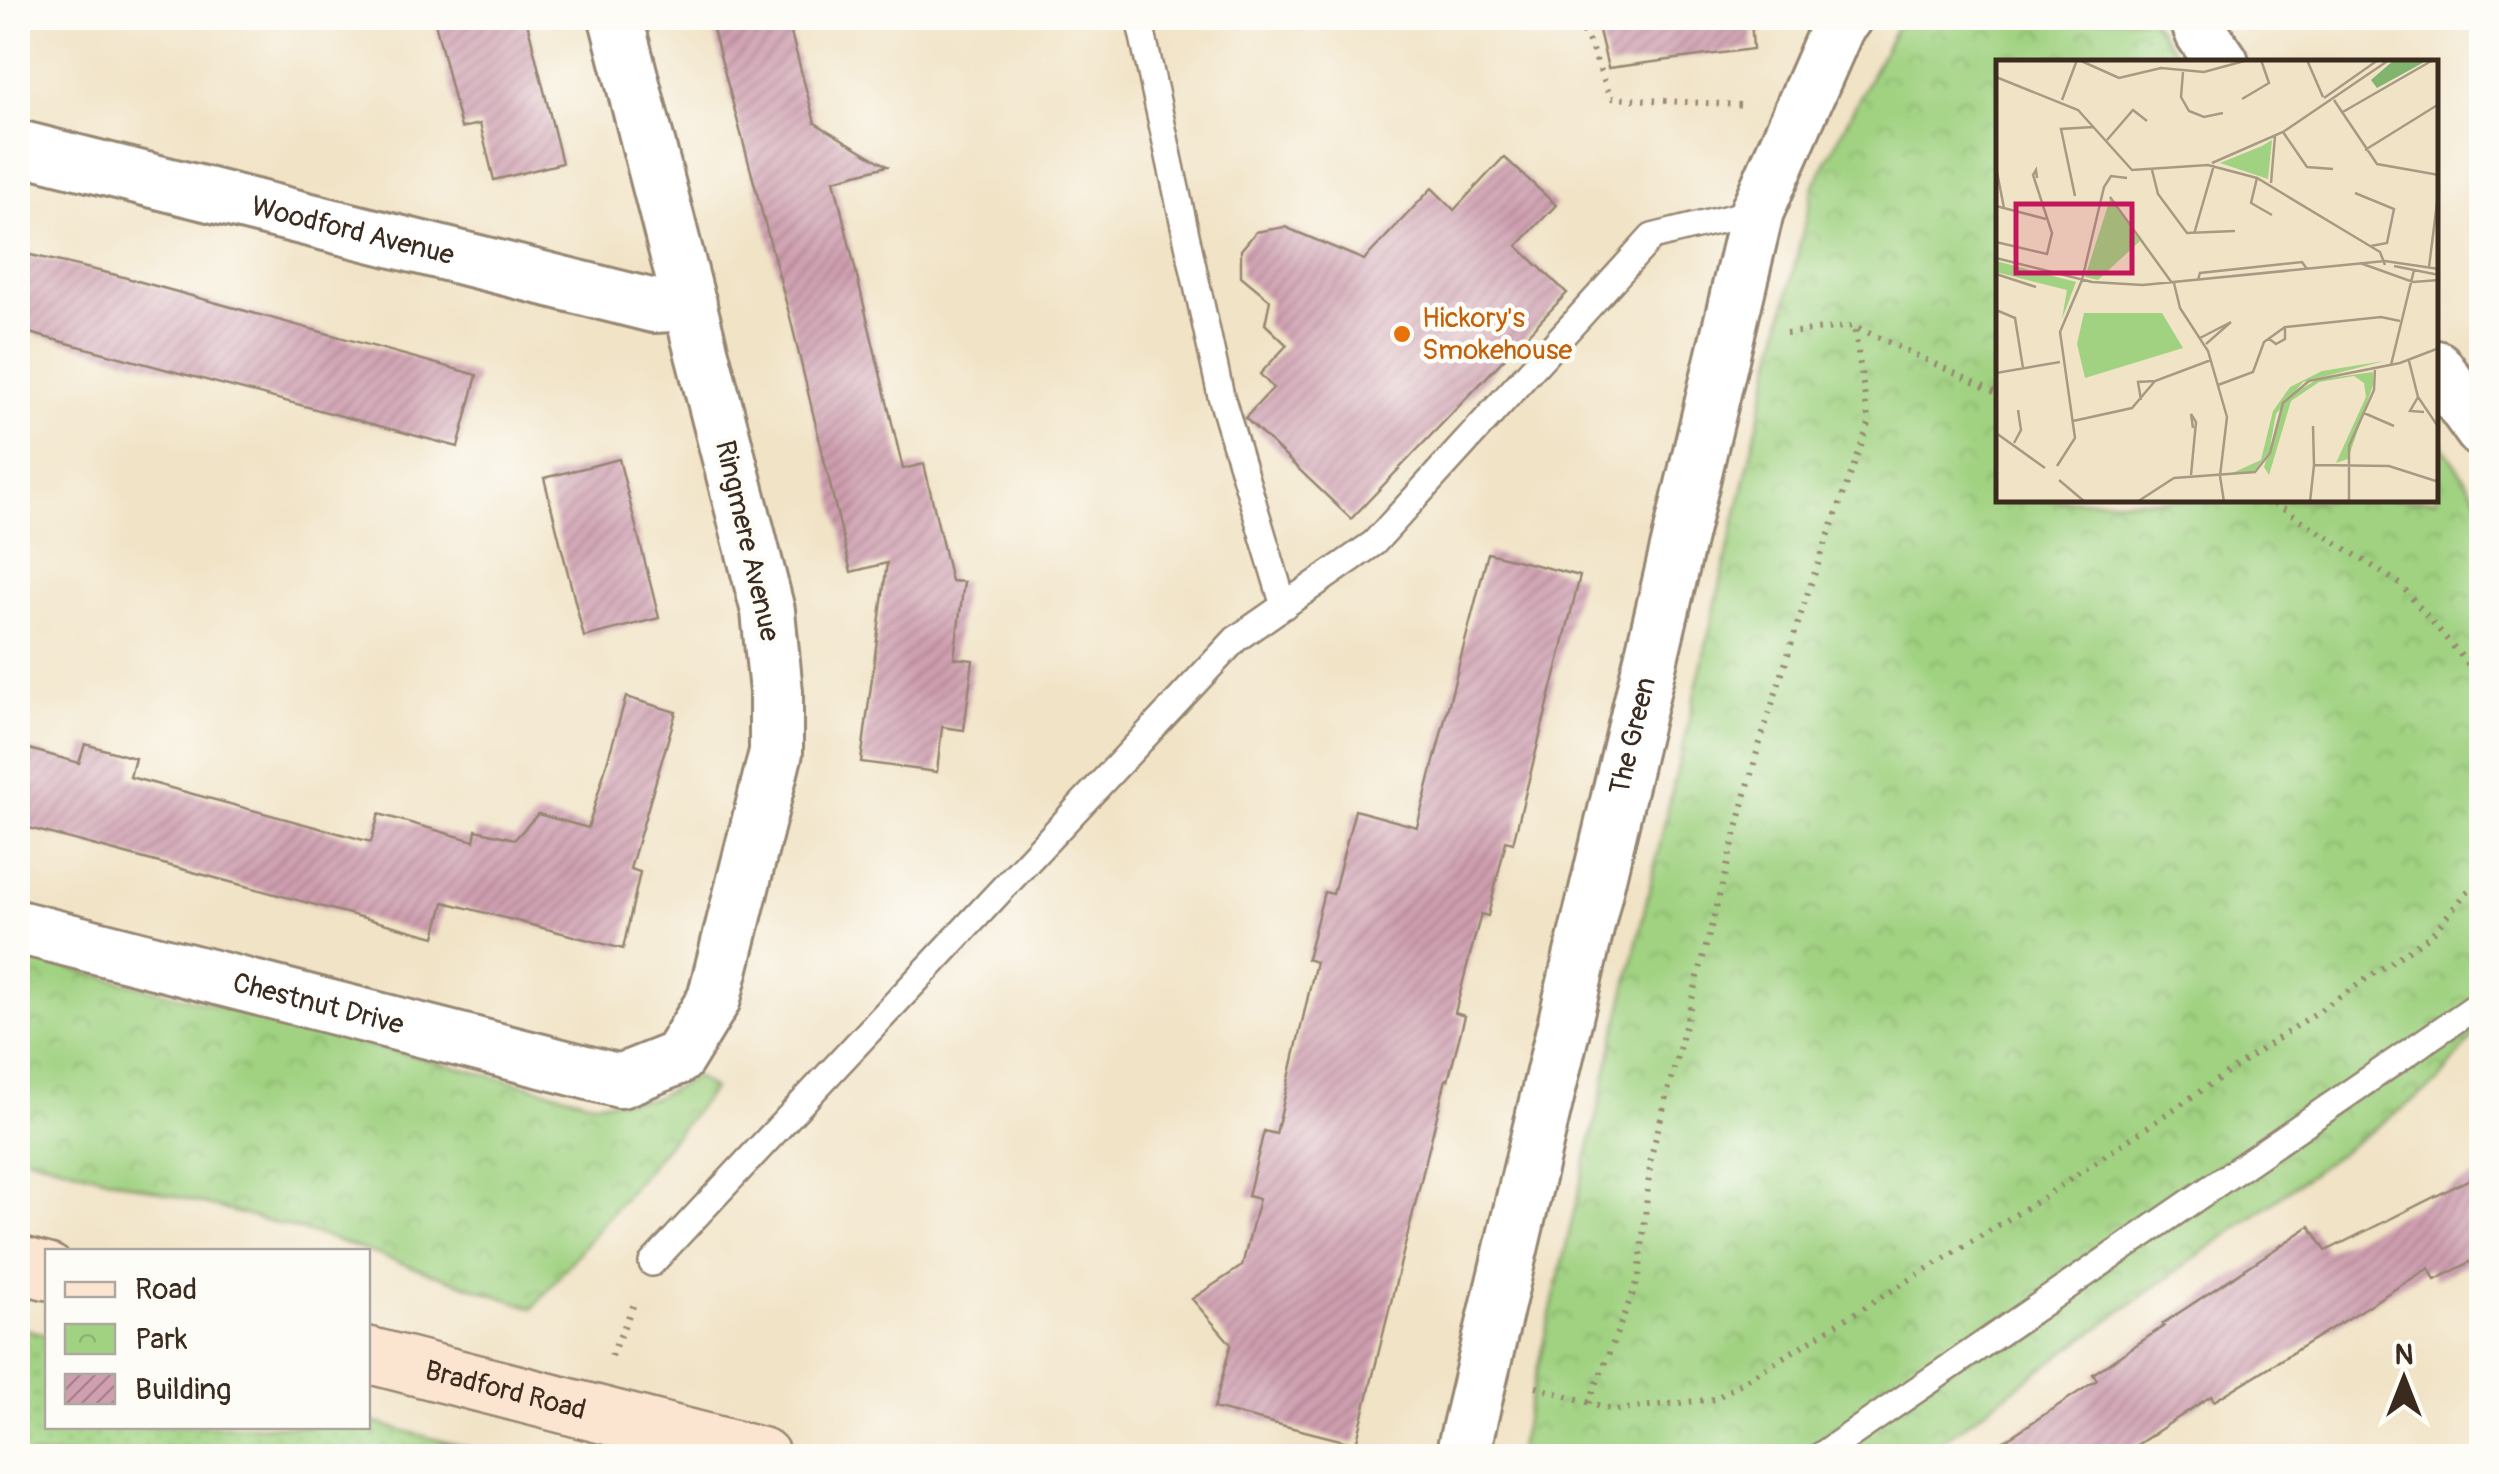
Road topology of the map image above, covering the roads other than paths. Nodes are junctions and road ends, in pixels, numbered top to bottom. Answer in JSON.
{"nodes":[{"id":1,"x":616,"y":18,"type":"edge"},
{"id":2,"x":1139,"y":18,"type":"edge"},
{"id":3,"x":2196,"y":18,"type":"edge"},
{"id":4,"x":1840,"y":20,"type":"edge"},
{"id":5,"x":2221,"y":60,"type":"edge"},
{"id":6,"x":18,"y":147,"type":"edge"},
{"id":7,"x":1757,"y":210,"type":"junction"},
{"id":8,"x":690,"y":304,"type":"junction"},
{"id":9,"x":2439,"y":371,"type":"edge"},
{"id":10,"x":2482,"y":430,"type":"edge"},
{"id":11,"x":1284,"y":606,"type":"junction"},
{"id":12,"x":18,"y":927,"type":"edge"},
{"id":13,"x":2482,"y":1002,"type":"edge"},
{"id":14,"x":620,"y":1081,"type":"joint"},
{"id":15,"x":18,"y":1264,"type":"edge"},
{"id":16,"x":652,"y":1264,"type":"road end"},
{"id":17,"x":45,"y":1271,"type":"edge"},
{"id":18,"x":370,"y":1356,"type":"edge"},
{"id":19,"x":762,"y":1456,"type":"edge"},
{"id":20,"x":1462,"y":1456,"type":"edge"},
{"id":21,"x":1820,"y":1456,"type":"edge"}],
"edges":[{"from":1,"to":8,"type":"street","name":"Ringmere Avenue"},
{"from":2,"to":11,"type":"lane"},
{"from":3,"to":5,"type":"street"},
{"from":4,"to":7,"type":"street","name":"The Green"},
{"from":6,"to":8,"type":"street","name":"Woodford Avenue"},
{"from":7,"to":11,"type":"lane"},
{"from":7,"to":20,"type":"street","name":"The Green"},
{"from":8,"to":14,"type":"street","name":"Ringmere Avenue"},
{"from":9,"to":10,"type":"street"},
{"from":11,"to":16,"type":"lane"},
{"from":12,"to":14,"type":"street","name":"Chestnut Drive"},
{"from":13,"to":21,"type":"lane"},
{"from":15,"to":17,"type":"main road"},
{"from":18,"to":19,"type":"main road","name":"Bradford Road"}]}
